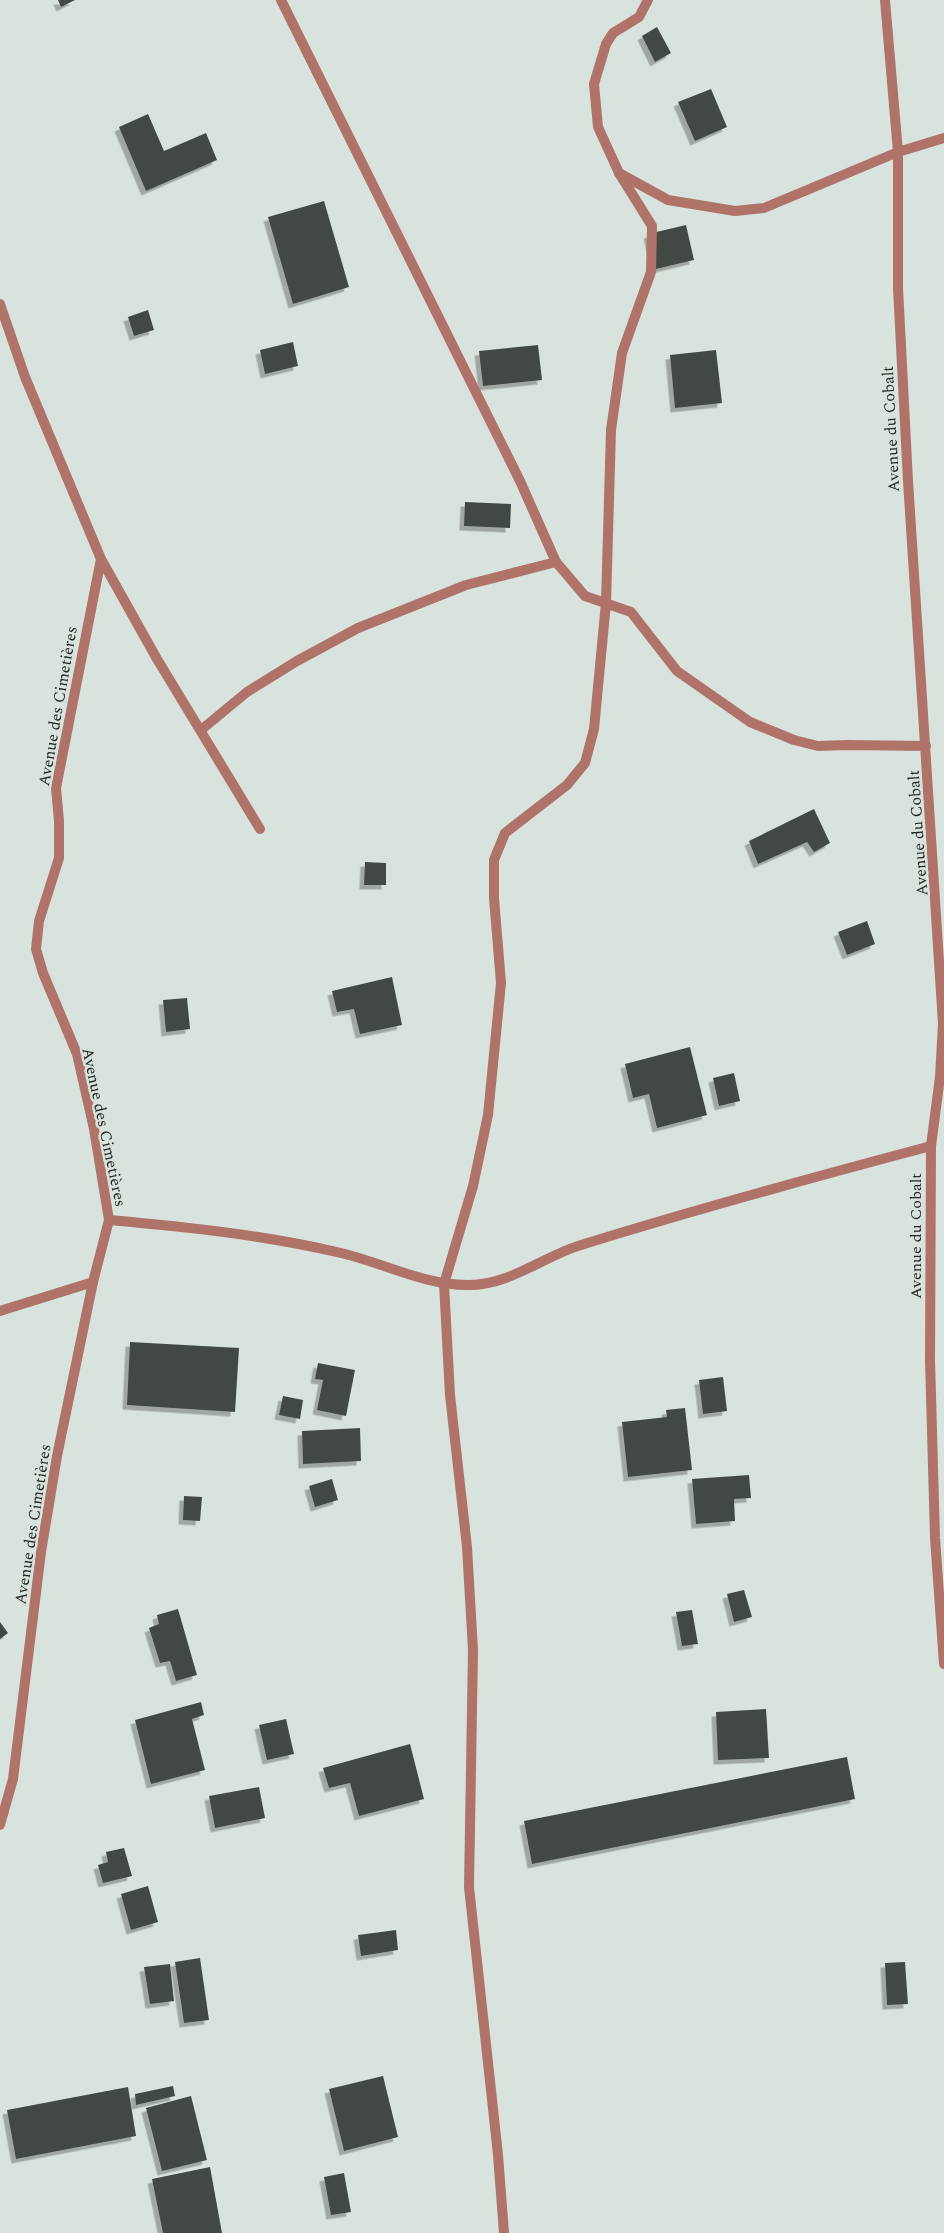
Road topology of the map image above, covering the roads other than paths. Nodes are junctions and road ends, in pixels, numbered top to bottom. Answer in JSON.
{"nodes":[{"id":1,"x":281,"y":0,"type":"edge"},
{"id":2,"x":648,"y":0,"type":"edge"},
{"id":3,"x":886,"y":0,"type":"edge"},
{"id":4,"x":944,"y":138,"type":"edge"},
{"id":5,"x":898,"y":152,"type":"junction"},
{"id":6,"x":619,"y":172,"type":"junction"},
{"id":7,"x":0,"y":304,"type":"edge"},
{"id":8,"x":100,"y":559,"type":"junction"},
{"id":9,"x":556,"y":562,"type":"junction"},
{"id":10,"x":606,"y":603,"type":"junction"},
{"id":11,"x":201,"y":730,"type":"junction"},
{"id":12,"x":926,"y":746,"type":"junction"},
{"id":13,"x":260,"y":829,"type":"dead end"},
{"id":14,"x":942,"y":1076,"type":"edge"},
{"id":15,"x":931,"y":1146,"type":"junction"},
{"id":16,"x":109,"y":1220,"type":"junction"},
{"id":17,"x":93,"y":1282,"type":"junction"},
{"id":18,"x":444,"y":1284,"type":"junction"},
{"id":19,"x":0,"y":1311,"type":"edge"},
{"id":20,"x":944,"y":1664,"type":"edge"},
{"id":21,"x":0,"y":1825,"type":"edge"},
{"id":22,"x":504,"y":2233,"type":"edge"}],
"edges":[{"from":1,"to":9,"type":"street"},
{"from":2,"to":6,"type":"street"},
{"from":3,"to":5,"type":"street","name":"Avenue du Cobalt"},
{"from":4,"to":5,"type":"street"},
{"from":5,"to":6,"type":"street"},
{"from":5,"to":12,"type":"street","name":"Avenue du Cobalt"},
{"from":6,"to":10,"type":"street"},
{"from":7,"to":8,"type":"street"},
{"from":8,"to":11,"type":"street"},
{"from":8,"to":16,"type":"street","name":"Avenue des Cimetières"},
{"from":9,"to":10,"type":"street"},
{"from":9,"to":11,"type":"street"},
{"from":10,"to":12,"type":"street"},
{"from":10,"to":18,"type":"street"},
{"from":11,"to":13,"type":"street"},
{"from":12,"to":14,"type":"street","name":"Avenue du Cobalt"},
{"from":14,"to":15,"type":"street","name":"Avenue du Cobalt"},
{"from":15,"to":18,"type":"street"},
{"from":15,"to":20,"type":"street","name":"Avenue du Cobalt"},
{"from":16,"to":17,"type":"street","name":"Avenue des Cimetières"},
{"from":16,"to":18,"type":"street"},
{"from":17,"to":19,"type":"street"},
{"from":17,"to":21,"type":"street","name":"Avenue des Cimetières"},
{"from":18,"to":22,"type":"street"}]}
